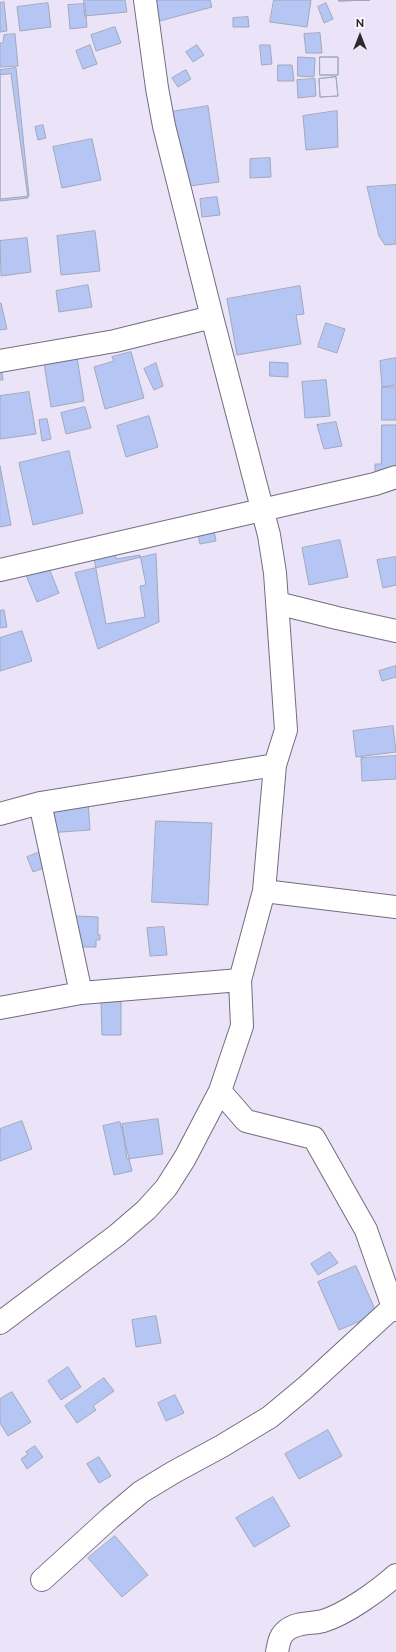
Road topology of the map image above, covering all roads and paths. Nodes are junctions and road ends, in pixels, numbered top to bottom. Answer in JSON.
{"nodes":[{"id":1,"x":145,"y":0,"type":"edge"},
{"id":2,"x":212,"y":317,"type":"junction"},
{"id":3,"x":0,"y":361,"type":"edge"},
{"id":4,"x":396,"y":477,"type":"edge"},
{"id":5,"x":262,"y":510,"type":"junction"},
{"id":6,"x":0,"y":570,"type":"edge"},
{"id":7,"x":277,"y":603,"type":"junction"},
{"id":8,"x":396,"y":630,"type":"edge"},
{"id":9,"x":275,"y":765,"type":"junction"},
{"id":10,"x":40,"y":803,"type":"junction"},
{"id":11,"x":0,"y":814,"type":"edge"},
{"id":12,"x":264,"y":891,"type":"junction"},
{"id":13,"x":396,"y":907,"type":"edge"},
{"id":14,"x":240,"y":980,"type":"junction"},
{"id":15,"x":81,"y":993,"type":"junction"},
{"id":16,"x":0,"y":1008,"type":"edge"},
{"id":17,"x":220,"y":1091,"type":"junction"},
{"id":18,"x":395,"y":1308,"type":"edge"},
{"id":19,"x":0,"y":1323,"type":"edge"},
{"id":20,"x":396,"y":1575,"type":"edge"},
{"id":21,"x":42,"y":1580,"type":"dead end"},
{"id":22,"x":277,"y":1652,"type":"edge"}],
"edges":[{"from":1,"to":2,"type":"street"},
{"from":2,"to":3,"type":"street"},
{"from":2,"to":5,"type":"street"},
{"from":4,"to":5,"type":"street"},
{"from":5,"to":6,"type":"street"},
{"from":5,"to":7,"type":"street"},
{"from":7,"to":8,"type":"street"},
{"from":7,"to":9,"type":"street"},
{"from":9,"to":10,"type":"street"},
{"from":9,"to":12,"type":"street"},
{"from":10,"to":11,"type":"street"},
{"from":10,"to":15,"type":"street"},
{"from":12,"to":13,"type":"street"},
{"from":12,"to":14,"type":"street"},
{"from":14,"to":15,"type":"street"},
{"from":14,"to":17,"type":"street"},
{"from":15,"to":16,"type":"street"},
{"from":17,"to":18,"type":"street"},
{"from":17,"to":19,"type":"street"},
{"from":18,"to":21,"type":"street"},
{"from":20,"to":22,"type":"street"}]}
